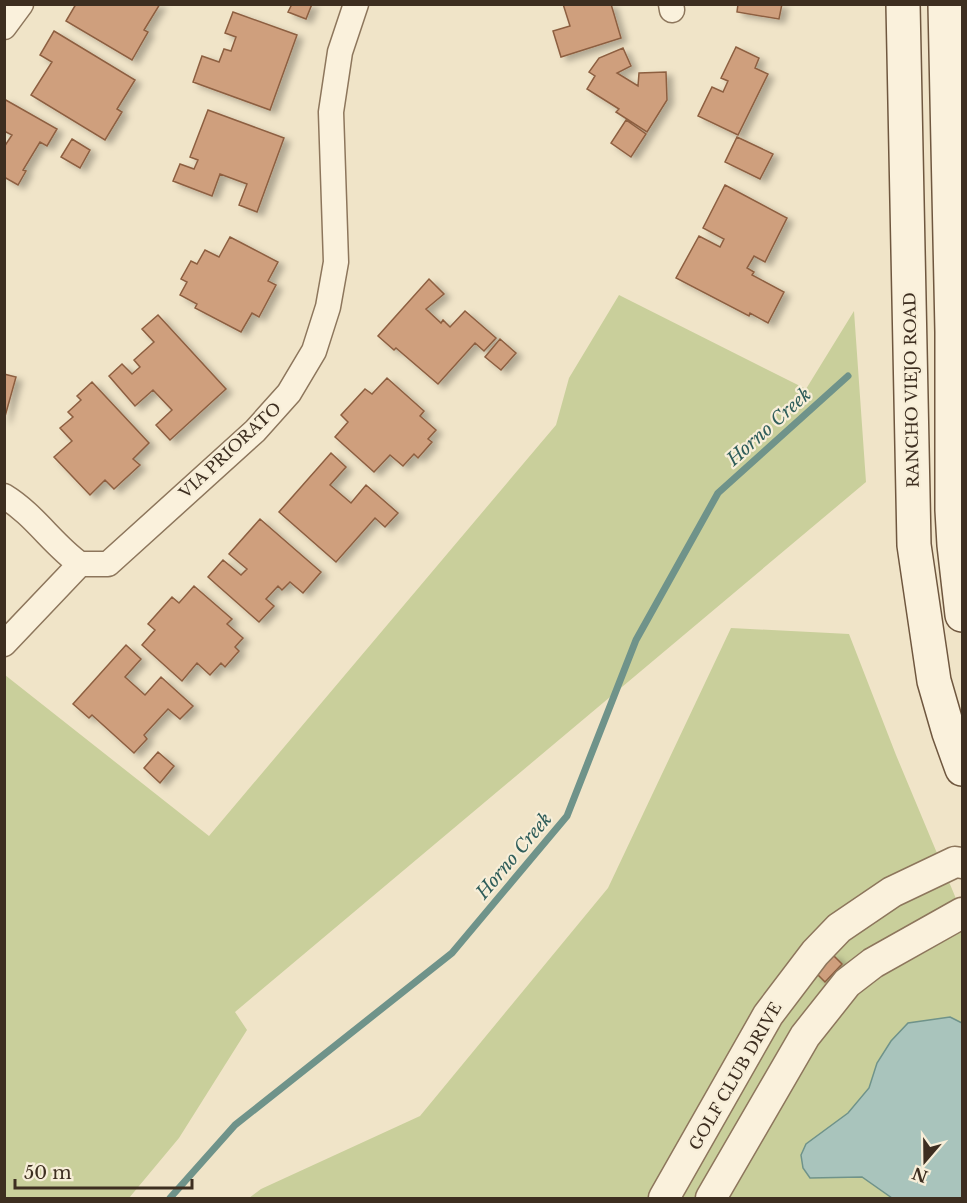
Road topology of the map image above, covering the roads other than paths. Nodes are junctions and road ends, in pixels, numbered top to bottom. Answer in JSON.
{"nodes":[{"id":1,"x":21,"y":4,"type":"edge"},
{"id":2,"x":356,"y":4,"type":"edge"},
{"id":3,"x":903,"y":4,"type":"edge"},
{"id":4,"x":945,"y":4,"type":"edge"},
{"id":5,"x":4,"y":27,"type":"edge"},
{"id":6,"x":4,"y":496,"type":"edge"},
{"id":7,"x":80,"y":564,"type":"junction"},
{"id":8,"x":963,"y":615,"type":"edge"},
{"id":9,"x":4,"y":644,"type":"edge"},
{"id":10,"x":963,"y":769,"type":"edge"},
{"id":11,"x":963,"y":863,"type":"edge"},
{"id":12,"x":963,"y":912,"type":"edge"},
{"id":13,"x":664,"y":1198,"type":"edge"},
{"id":14,"x":711,"y":1198,"type":"edge"}],
"edges":[{"from":1,"to":5,"type":"street"},
{"from":2,"to":7,"type":"street","name":"VIA PRIORATO"},
{"from":3,"to":10,"type":"main road","name":"RANCHO VIEJO ROAD"},
{"from":4,"to":8,"type":"main road"},
{"from":6,"to":7,"type":"street"},
{"from":7,"to":9,"type":"street"},
{"from":11,"to":13,"type":"street","name":"GOLF CLUB DRIVE"},
{"from":12,"to":14,"type":"street"}]}
